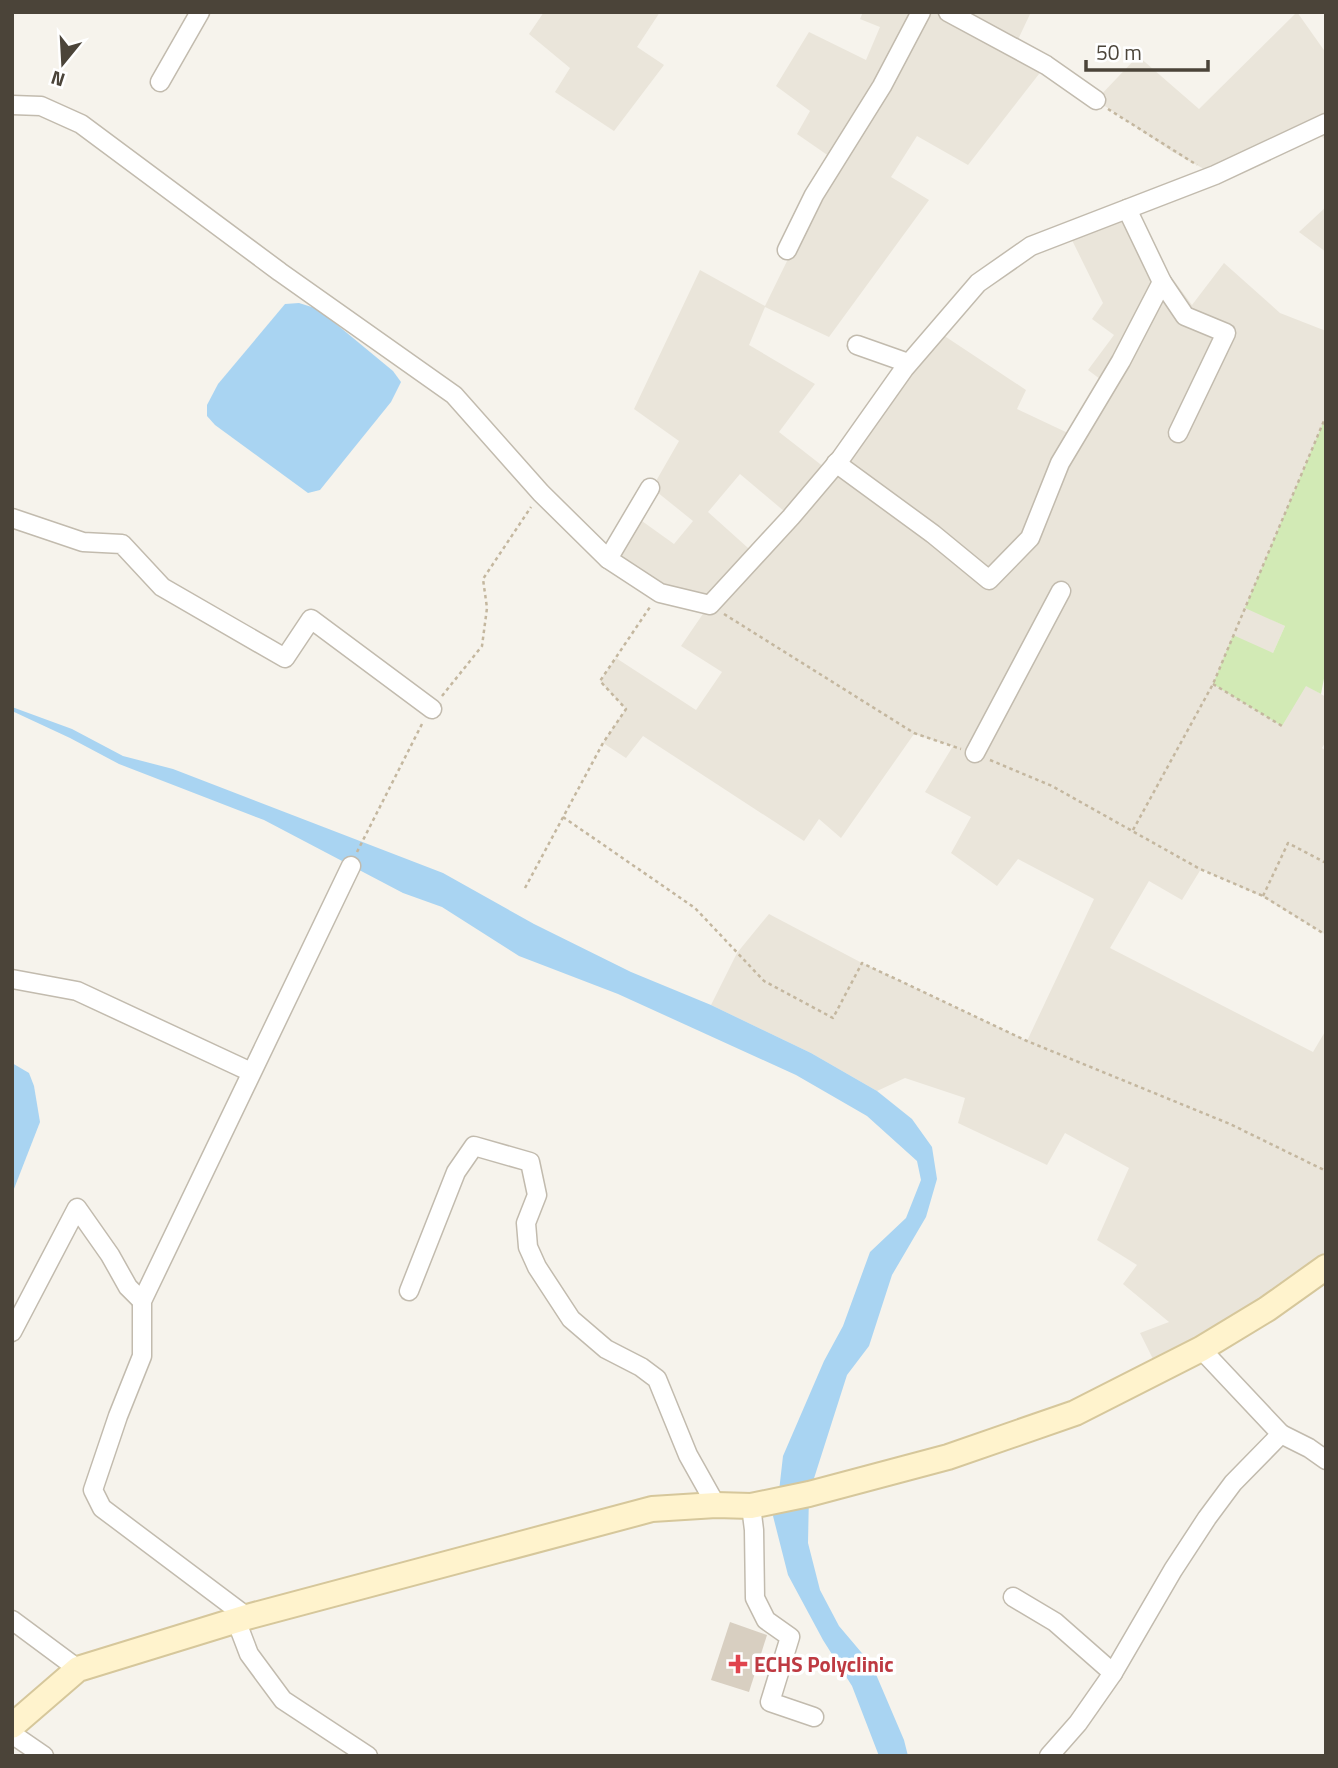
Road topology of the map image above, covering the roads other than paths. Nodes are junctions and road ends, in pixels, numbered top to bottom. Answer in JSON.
{"nodes":[{"id":1,"x":200,"y":12,"type":"edge"},
{"id":2,"x":921,"y":12,"type":"edge"},
{"id":3,"x":948,"y":12,"type":"edge"},
{"id":4,"x":160,"y":82,"type":"dead end"},
{"id":5,"x":1096,"y":100,"type":"road end"},
{"id":6,"x":12,"y":105,"type":"edge"},
{"id":7,"x":1326,"y":123,"type":"edge"},
{"id":8,"x":1128,"y":209,"type":"junction"},
{"id":9,"x":787,"y":250,"type":"dead end"},
{"id":10,"x":1162,"y":282,"type":"junction"},
{"id":11,"x":858,"y":345,"type":"dead end"},
{"id":12,"x":908,"y":363,"type":"junction"},
{"id":13,"x":1178,"y":433,"type":"dead end"},
{"id":14,"x":836,"y":463,"type":"junction"},
{"id":15,"x":650,"y":488,"type":"dead end"},
{"id":16,"x":12,"y":518,"type":"edge"},
{"id":17,"x":608,"y":559,"type":"junction"},
{"id":18,"x":1061,"y":591,"type":"dead end"},
{"id":19,"x":432,"y":709,"type":"dead end"},
{"id":20,"x":975,"y":753,"type":"road end"},
{"id":21,"x":351,"y":866,"type":"dead end"},
{"id":22,"x":12,"y":979,"type":"edge"},
{"id":23,"x":251,"y":1072,"type":"junction"},
{"id":24,"x":1324,"y":1271,"type":"edge"},
{"id":25,"x":409,"y":1291,"type":"dead end"},
{"id":26,"x":142,"y":1301,"type":"junction"},
{"id":27,"x":12,"y":1332,"type":"edge"},
{"id":28,"x":1201,"y":1349,"type":"junction"},
{"id":29,"x":1281,"y":1434,"type":"junction"},
{"id":30,"x":1326,"y":1460,"type":"edge"},
{"id":31,"x":716,"y":1505,"type":"junction"},
{"id":32,"x":751,"y":1506,"type":"junction"},
{"id":33,"x":1013,"y":1597,"type":"dead end"},
{"id":34,"x":242,"y":1618,"type":"junction"},
{"id":35,"x":12,"y":1620,"type":"edge"},
{"id":36,"x":78,"y":1669,"type":"junction"},
{"id":37,"x":1113,"y":1673,"type":"junction"},
{"id":38,"x":814,"y":1717,"type":"dead end"},
{"id":39,"x":12,"y":1726,"type":"edge"},
{"id":40,"x":12,"y":1734,"type":"edge"},
{"id":41,"x":44,"y":1756,"type":"edge"},
{"id":42,"x":368,"y":1756,"type":"edge"},
{"id":43,"x":1049,"y":1756,"type":"edge"}],
"edges":[{"from":1,"to":4,"type":"street"},
{"from":2,"to":9,"type":"street"},
{"from":3,"to":5,"type":"street"},
{"from":6,"to":17,"type":"street"},
{"from":7,"to":8,"type":"street"},
{"from":8,"to":10,"type":"street"},
{"from":8,"to":12,"type":"street"},
{"from":10,"to":13,"type":"street"},
{"from":10,"to":14,"type":"street"},
{"from":11,"to":12,"type":"street"},
{"from":12,"to":14,"type":"street"},
{"from":14,"to":17,"type":"street"},
{"from":15,"to":17,"type":"street"},
{"from":16,"to":19,"type":"street"},
{"from":18,"to":20,"type":"street"},
{"from":21,"to":23,"type":"street"},
{"from":22,"to":23,"type":"street"},
{"from":23,"to":26,"type":"street"},
{"from":24,"to":28,"type":"street"},
{"from":25,"to":31,"type":"street"},
{"from":26,"to":27,"type":"street"},
{"from":26,"to":34,"type":"street"},
{"from":28,"to":29,"type":"street"},
{"from":28,"to":32,"type":"street"},
{"from":29,"to":30,"type":"street"},
{"from":29,"to":37,"type":"street"},
{"from":31,"to":32,"type":"street"},
{"from":31,"to":34,"type":"street"},
{"from":32,"to":38,"type":"street"},
{"from":33,"to":37,"type":"street"},
{"from":34,"to":36,"type":"street"},
{"from":34,"to":42,"type":"street"},
{"from":35,"to":36,"type":"street"},
{"from":36,"to":39,"type":"street"},
{"from":37,"to":43,"type":"street"},
{"from":40,"to":41,"type":"street"}]}
